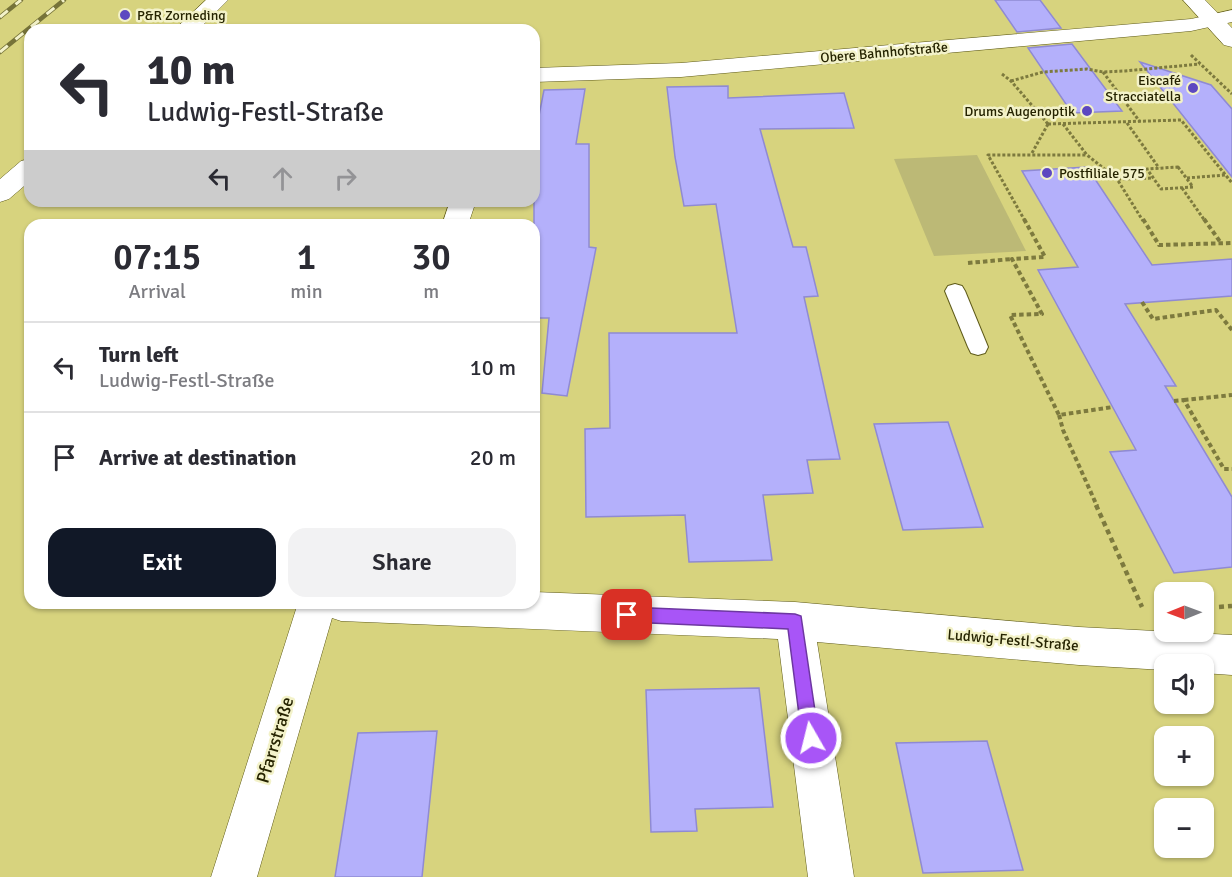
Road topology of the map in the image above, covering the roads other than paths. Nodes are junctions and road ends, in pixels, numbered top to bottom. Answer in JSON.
{"nodes":[{"id":1,"x":218,"y":0,"type":"edge"},
{"id":2,"x":1193,"y":0,"type":"edge"},
{"id":3,"x":1222,"y":18,"type":"edge"},
{"id":4,"x":192,"y":24,"type":"edge"},
{"id":5,"x":1232,"y":40,"type":"edge"},
{"id":6,"x":540,"y":75,"type":"edge"},
{"id":7,"x":24,"y":172,"type":"edge"},
{"id":8,"x":0,"y":193,"type":"edge"},
{"id":9,"x":955,"y":291,"type":"dead end"},
{"id":10,"x":978,"y":347,"type":"dead end"},
{"id":11,"x":314,"y":609,"type":"edge"},
{"id":12,"x":492,"y":609,"type":"edge"},
{"id":13,"x":795,"y":621,"type":"junction"},
{"id":14,"x":1232,"y":655,"type":"edge"},
{"id":15,"x":234,"y":877,"type":"edge"},
{"id":16,"x":831,"y":877,"type":"edge"}],
"edges":[{"from":1,"to":4,"type":"street"},
{"from":2,"to":3,"type":"street"},
{"from":3,"to":5,"type":"street"},
{"from":3,"to":6,"type":"street","name":"Obere Bahnhofstraße"},
{"from":7,"to":8,"type":"street"},
{"from":9,"to":10,"type":"lane"},
{"from":11,"to":15,"type":"street","name":"Pfarrstraße"},
{"from":12,"to":13,"type":"street","name":"Ludwig-Festl-Straße"},
{"from":13,"to":14,"type":"street","name":"Ludwig-Festl-Straße"},
{"from":13,"to":16,"type":"street"}]}
